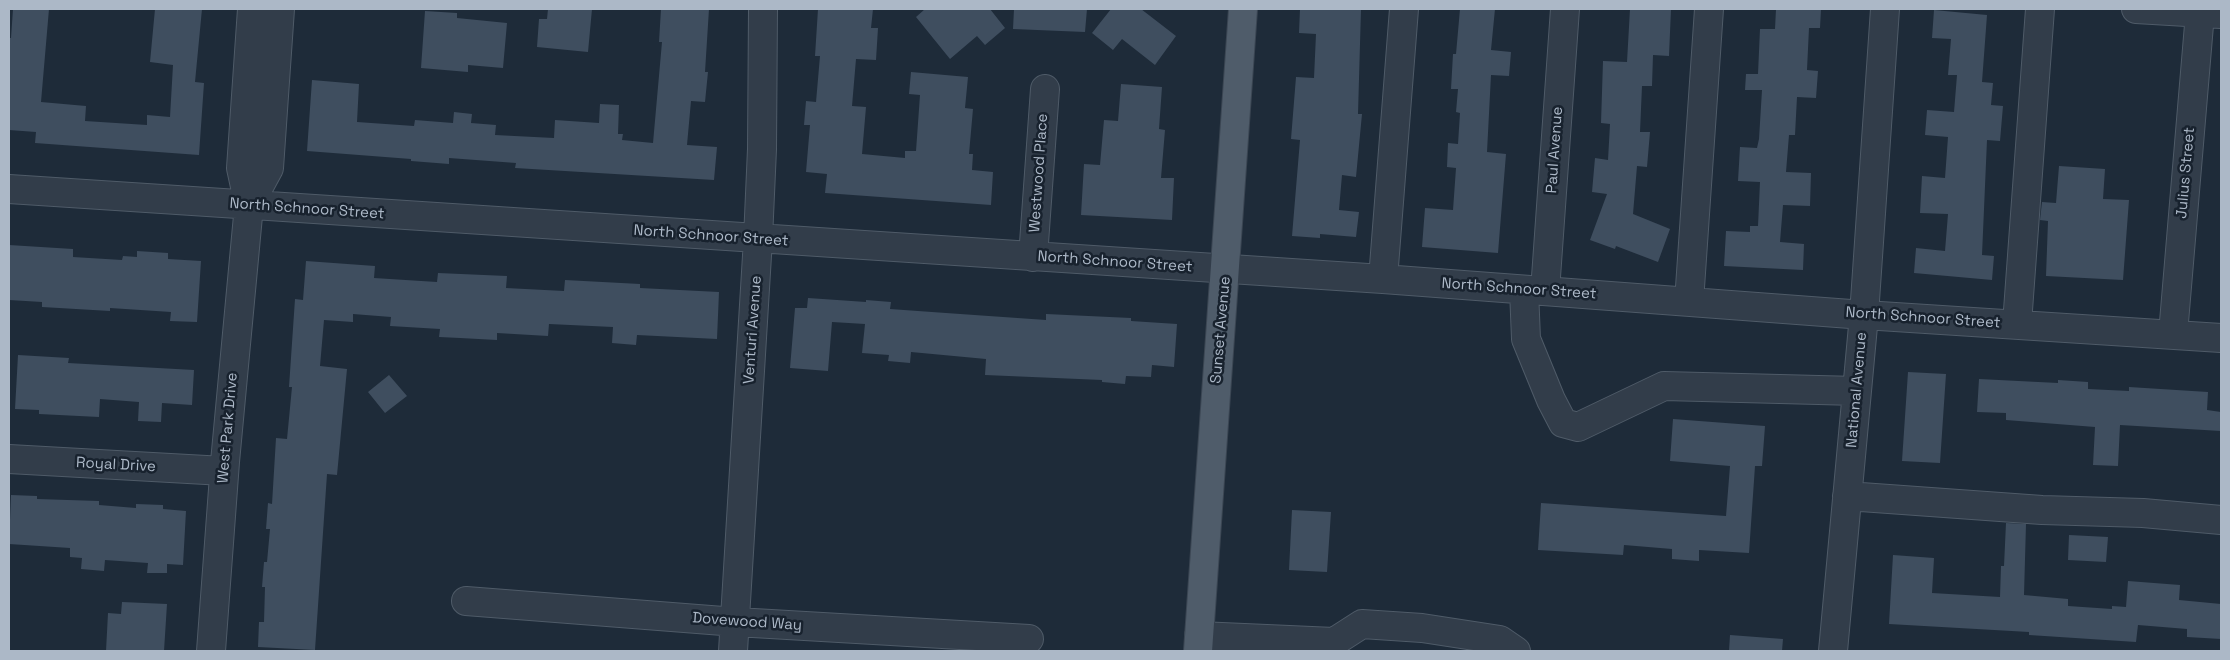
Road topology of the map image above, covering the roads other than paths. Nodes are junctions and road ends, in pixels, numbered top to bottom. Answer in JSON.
{"nodes":[{"id":1,"x":252,"y":9,"type":"edge"},
{"id":2,"x":280,"y":9,"type":"edge"},
{"id":3,"x":763,"y":9,"type":"edge"},
{"id":4,"x":1243,"y":9,"type":"edge"},
{"id":5,"x":1404,"y":9,"type":"edge"},
{"id":6,"x":1565,"y":9,"type":"edge"},
{"id":7,"x":1709,"y":9,"type":"edge"},
{"id":8,"x":1885,"y":9,"type":"edge"},
{"id":9,"x":2040,"y":9,"type":"edge"},
{"id":10,"x":2136,"y":9,"type":"edge"},
{"id":11,"x":2210,"y":13,"type":"edge"},
{"id":12,"x":1045,"y":89,"type":"dead end"},
{"id":13,"x":9,"y":189,"type":"edge"},
{"id":14,"x":249,"y":205,"type":"junction"},
{"id":15,"x":758,"y":239,"type":"junction"},
{"id":16,"x":1032,"y":257,"type":"junction"},
{"id":17,"x":1226,"y":269,"type":"junction"},
{"id":18,"x":1383,"y":279,"type":"junction"},
{"id":19,"x":1534,"y":291,"type":"junction"},
{"id":20,"x":1690,"y":302,"type":"junction"},
{"id":21,"x":1864,"y":315,"type":"junction"},
{"id":22,"x":2017,"y":324,"type":"junction"},
{"id":23,"x":2173,"y":334,"type":"junction"},
{"id":24,"x":2221,"y":338,"type":"edge"},
{"id":25,"x":1857,"y":391,"type":"junction"},
{"id":26,"x":9,"y":459,"type":"edge"},
{"id":27,"x":224,"y":471,"type":"junction"},
{"id":28,"x":1847,"y":496,"type":"junction"},
{"id":29,"x":2221,"y":520,"type":"edge"},
{"id":30,"x":466,"y":601,"type":"dead end"},
{"id":31,"x":736,"y":622,"type":"junction"},
{"id":32,"x":1029,"y":639,"type":"dead end"},
{"id":33,"x":1198,"y":644,"type":"edge"},
{"id":34,"x":212,"y":651,"type":"edge"},
{"id":35,"x":733,"y":651,"type":"edge"},
{"id":36,"x":1516,"y":651,"type":"edge"},
{"id":37,"x":1833,"y":651,"type":"edge"}],
"edges":[{"from":1,"to":14,"type":"street","name":"West Park Drive"},
{"from":2,"to":14,"type":"street","name":"West Park Drive"},
{"from":3,"to":15,"type":"street","name":"Venturi Avenue"},
{"from":4,"to":17,"type":"main road","name":"Sunset Avenue"},
{"from":5,"to":18,"type":"street"},
{"from":6,"to":19,"type":"street","name":"Paul Avenue"},
{"from":7,"to":20,"type":"street"},
{"from":8,"to":21,"type":"street","name":"National Avenue"},
{"from":9,"to":22,"type":"street"},
{"from":10,"to":11,"type":"street"},
{"from":11,"to":23,"type":"street","name":"Julius Street"},
{"from":12,"to":16,"type":"street","name":"Westwood Place"},
{"from":13,"to":14,"type":"street","name":"North Schnoor Street"},
{"from":14,"to":15,"type":"street","name":"North Schnoor Street"},
{"from":14,"to":27,"type":"street","name":"West Park Drive"},
{"from":15,"to":16,"type":"street","name":"North Schnoor Street"},
{"from":15,"to":31,"type":"street","name":"Venturi Avenue"},
{"from":16,"to":17,"type":"street","name":"North Schnoor Street"},
{"from":17,"to":18,"type":"street","name":"North Schnoor Street"},
{"from":17,"to":33,"type":"main road","name":"Sunset Avenue"},
{"from":18,"to":19,"type":"street","name":"North Schnoor Street"},
{"from":19,"to":20,"type":"street","name":"North Schnoor Street"},
{"from":19,"to":25,"type":"street","name":"Paul Avenue"},
{"from":20,"to":21,"type":"street","name":"North Schnoor Street"},
{"from":21,"to":22,"type":"street","name":"North Schnoor Street"},
{"from":21,"to":25,"type":"street","name":"National Avenue"},
{"from":22,"to":23,"type":"street","name":"North Schnoor Street"},
{"from":23,"to":24,"type":"street","name":"North Schnoor Street"},
{"from":25,"to":28,"type":"street","name":"National Avenue"},
{"from":26,"to":27,"type":"street","name":"Royal Drive"},
{"from":27,"to":34,"type":"street","name":"West Park Drive"},
{"from":28,"to":29,"type":"street"},
{"from":28,"to":37,"type":"street","name":"National Avenue"},
{"from":30,"to":31,"type":"street","name":"Dovewood Way"},
{"from":31,"to":32,"type":"street","name":"Dovewood Way"},
{"from":31,"to":35,"type":"street","name":"Venturi Avenue"},
{"from":33,"to":36,"type":"street"}]}
